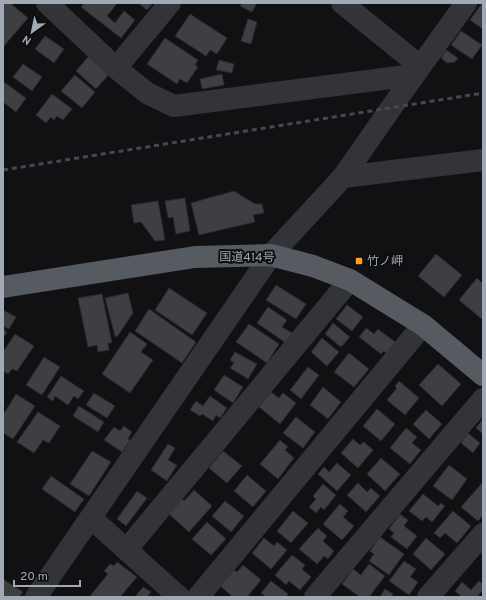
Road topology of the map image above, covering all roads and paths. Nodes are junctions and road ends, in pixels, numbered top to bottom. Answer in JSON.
{"nodes":[{"id":1,"x":170,"y":3,"type":"edge"},
{"id":2,"x":342,"y":3,"type":"edge"},
{"id":3,"x":466,"y":3,"type":"edge"},
{"id":4,"x":56,"y":6,"type":"edge"},
{"id":5,"x":116,"y":68,"type":"junction"},
{"id":6,"x":417,"y":70,"type":"junction"},
{"id":7,"x":483,"y":160,"type":"edge"},
{"id":8,"x":343,"y":177,"type":"junction"},
{"id":9,"x":271,"y":255,"type":"junction"},
{"id":10,"x":350,"y":280,"type":"junction"},
{"id":11,"x":3,"y":287,"type":"edge"},
{"id":12,"x":424,"y":325,"type":"junction"},
{"id":13,"x":483,"y":375,"type":"edge"},
{"id":14,"x":483,"y":399,"type":"edge"},
{"id":15,"x":91,"y":518,"type":"junction"},
{"id":16,"x":483,"y":534,"type":"edge"},
{"id":17,"x":127,"y":549,"type":"junction"},
{"id":18,"x":36,"y":597,"type":"edge"},
{"id":19,"x":179,"y":597,"type":"edge"},
{"id":20,"x":198,"y":597,"type":"edge"},
{"id":21,"x":315,"y":597,"type":"edge"},
{"id":22,"x":428,"y":597,"type":"edge"}],
"edges":[{"from":1,"to":5,"type":"street"},
{"from":2,"to":6,"type":"street"},
{"from":3,"to":6,"type":"street"},
{"from":4,"to":5,"type":"street"},
{"from":5,"to":6,"type":"street"},
{"from":6,"to":8,"type":"street"},
{"from":7,"to":8,"type":"street"},
{"from":8,"to":9,"type":"street"},
{"from":9,"to":10,"type":"highway","name":"国道414号"},
{"from":9,"to":11,"type":"highway","name":"国道414号"},
{"from":9,"to":15,"type":"street"},
{"from":10,"to":12,"type":"highway","name":"国道414号"},
{"from":10,"to":17,"type":"street"},
{"from":12,"to":13,"type":"highway","name":"国道414号"},
{"from":12,"to":20,"type":"street"},
{"from":14,"to":21,"type":"street"},
{"from":15,"to":17,"type":"street"},
{"from":15,"to":18,"type":"street"},
{"from":16,"to":22,"type":"street"},
{"from":17,"to":19,"type":"street"}]}
